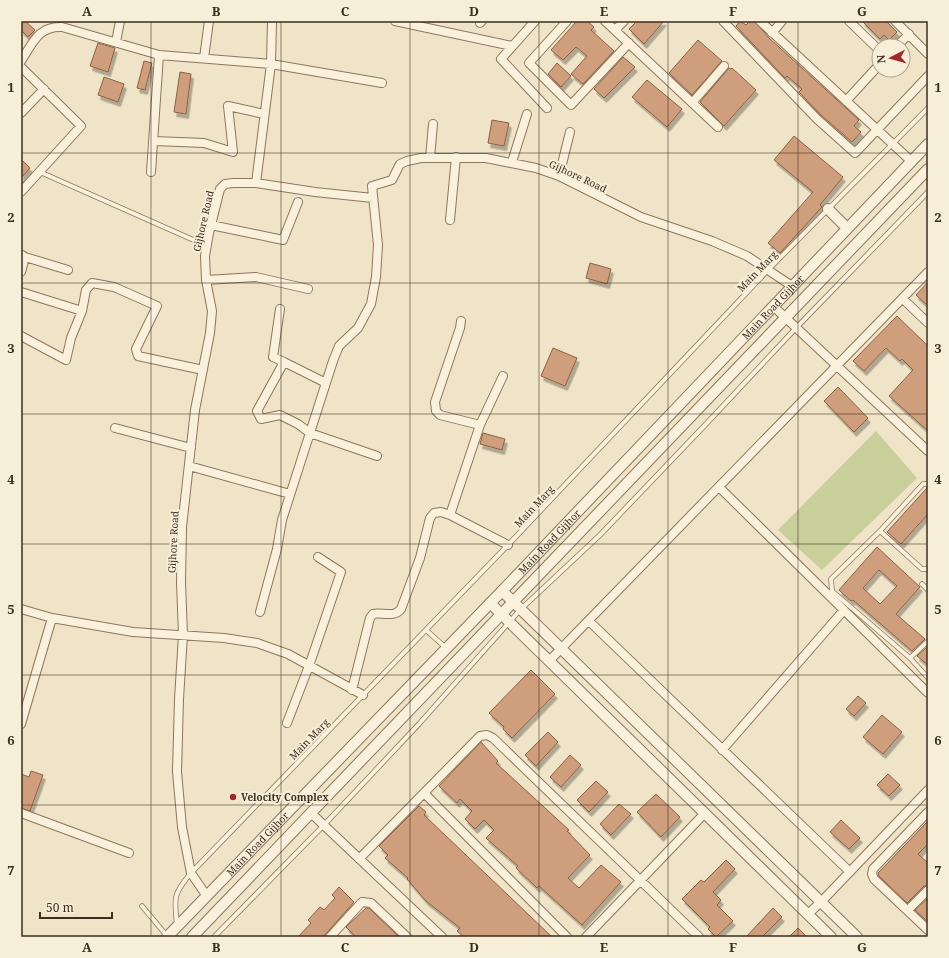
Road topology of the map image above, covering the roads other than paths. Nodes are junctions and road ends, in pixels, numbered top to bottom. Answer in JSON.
{"nodes":[{"id":1,"x":120,"y":21,"type":"edge"},
{"id":2,"x":209,"y":21,"type":"edge"},
{"id":3,"x":272,"y":21,"type":"edge"},
{"id":4,"x":395,"y":21,"type":"edge"},
{"id":5,"x":535,"y":21,"type":"edge"},
{"id":6,"x":567,"y":21,"type":"edge"},
{"id":7,"x":605,"y":21,"type":"edge"},
{"id":8,"x":624,"y":21,"type":"edge"},
{"id":9,"x":723,"y":21,"type":"edge"},
{"id":10,"x":760,"y":21,"type":"edge"},
{"id":11,"x":782,"y":21,"type":"edge"},
{"id":12,"x":849,"y":21,"type":"edge"},
{"id":13,"x":895,"y":21,"type":"edge"},
{"id":14,"x":615,"y":30,"type":"junction"},
{"id":15,"x":772,"y":32,"type":"junction"},
{"id":16,"x":909,"y":34,"type":"junction"},
{"id":17,"x":905,"y":38,"type":"edge"},
{"id":18,"x":116,"y":42,"type":"junction"},
{"id":19,"x":871,"y":42,"type":"edge"},
{"id":20,"x":629,"y":43,"type":"junction"},
{"id":21,"x":512,"y":46,"type":"junction"},
{"id":22,"x":928,"y":54,"type":"edge"},
{"id":23,"x":160,"y":55,"type":"junction"},
{"id":24,"x":204,"y":58,"type":"junction"},
{"id":25,"x":21,"y":61,"type":"edge"},
{"id":26,"x":271,"y":64,"type":"junction"},
{"id":27,"x":724,"y":66,"type":"dead end"},
{"id":28,"x":21,"y":67,"type":"edge"},
{"id":29,"x":871,"y":73,"type":"edge"},
{"id":30,"x":928,"y":76,"type":"edge"},
{"id":31,"x":382,"y":83,"type":"dead end"},
{"id":32,"x":44,"y":89,"type":"junction"},
{"id":33,"x":846,"y":100,"type":"junction"},
{"id":34,"x":692,"y":103,"type":"junction"},
{"id":35,"x":547,"y":108,"type":"dead end"},
{"id":36,"x":928,"y":108,"type":"edge"},
{"id":37,"x":21,"y":113,"type":"edge"},
{"id":38,"x":264,"y":114,"type":"junction"},
{"id":39,"x":527,"y":114,"type":"dead end"},
{"id":40,"x":432,"y":124,"type":"dead end"},
{"id":41,"x":718,"y":127,"type":"dead end"},
{"id":42,"x":877,"y":130,"type":"junction"},
{"id":43,"x":570,"y":132,"type":"dead end"},
{"id":44,"x":154,"y":141,"type":"junction"},
{"id":45,"x":892,"y":144,"type":"junction"},
{"id":46,"x":928,"y":144,"type":"edge"},
{"id":47,"x":456,"y":157,"type":"junction"},
{"id":48,"x":430,"y":158,"type":"junction"},
{"id":49,"x":911,"y":161,"type":"junction"},
{"id":50,"x":512,"y":162,"type":"junction"},
{"id":51,"x":928,"y":169,"type":"edge"},
{"id":52,"x":39,"y":172,"type":"junction"},
{"id":53,"x":151,"y":172,"type":"dead end"},
{"id":54,"x":559,"y":176,"type":"junction"},
{"id":55,"x":256,"y":183,"type":"junction"},
{"id":56,"x":21,"y":192,"type":"edge"},
{"id":57,"x":928,"y":192,"type":"edge"},
{"id":58,"x":373,"y":198,"type":"junction"},
{"id":59,"x":298,"y":202,"type":"dead end"},
{"id":60,"x":828,"y":209,"type":"junction"},
{"id":61,"x":450,"y":220,"type":"dead end"},
{"id":62,"x":211,"y":225,"type":"junction"},
{"id":63,"x":847,"y":228,"type":"junction"},
{"id":64,"x":207,"y":246,"type":"junction"},
{"id":65,"x":23,"y":256,"type":"edge"},
{"id":66,"x":769,"y":269,"type":"junction"},
{"id":67,"x":68,"y":270,"type":"dead end"},
{"id":68,"x":21,"y":272,"type":"edge"},
{"id":69,"x":928,"y":272,"type":"edge"},
{"id":70,"x":206,"y":280,"type":"junction"},
{"id":71,"x":792,"y":286,"type":"junction"},
{"id":72,"x":308,"y":289,"type":"dead end"},
{"id":73,"x":21,"y":292,"type":"edge"},
{"id":74,"x":903,"y":299,"type":"junction"},
{"id":75,"x":773,"y":306,"type":"junction"},
{"id":76,"x":280,"y":309,"type":"dead end"},
{"id":77,"x":82,"y":311,"type":"junction"},
{"id":78,"x":786,"y":318,"type":"junction"},
{"id":79,"x":461,"y":321,"type":"dead end"},
{"id":80,"x":928,"y":323,"type":"edge"},
{"id":81,"x":796,"y":328,"type":"junction"},
{"id":82,"x":21,"y":336,"type":"edge"},
{"id":83,"x":284,"y":362,"type":"junction"},
{"id":84,"x":837,"y":366,"type":"junction"},
{"id":85,"x":203,"y":370,"type":"junction"},
{"id":86,"x":503,"y":376,"type":"dead end"},
{"id":87,"x":326,"y":383,"type":"junction"},
{"id":88,"x":480,"y":426,"type":"junction"},
{"id":89,"x":115,"y":428,"type":"dead end"},
{"id":90,"x":310,"y":433,"type":"junction"},
{"id":91,"x":191,"y":448,"type":"junction"},
{"id":92,"x":928,"y":451,"type":"edge"},
{"id":93,"x":376,"y":456,"type":"dead end"},
{"id":94,"x":189,"y":466,"type":"junction"},
{"id":95,"x":928,"y":484,"type":"edge"},
{"id":96,"x":720,"y":488,"type":"junction"},
{"id":97,"x":290,"y":494,"type":"junction"},
{"id":98,"x":450,"y":515,"type":"junction"},
{"id":99,"x":880,"y":531,"type":"junction"},
{"id":100,"x":508,"y":545,"type":"junction"},
{"id":101,"x":318,"y":557,"type":"dead end"},
{"id":102,"x":928,"y":569,"type":"edge"},
{"id":103,"x":922,"y":584,"type":"dead end"},
{"id":104,"x":928,"y":590,"type":"edge"},
{"id":105,"x":502,"y":592,"type":"junction"},
{"id":106,"x":490,"y":603,"type":"junction"},
{"id":107,"x":513,"y":603,"type":"junction"},
{"id":108,"x":21,"y":609,"type":"edge"},
{"id":109,"x":520,"y":610,"type":"junction"},
{"id":110,"x":844,"y":610,"type":"junction"},
{"id":111,"x":260,"y":612,"type":"dead end"},
{"id":112,"x":501,"y":614,"type":"junction"},
{"id":113,"x":52,"y":618,"type":"junction"},
{"id":114,"x":509,"y":622,"type":"junction"},
{"id":115,"x":590,"y":622,"type":"junction"},
{"id":116,"x":426,"y":630,"type":"junction"},
{"id":117,"x":183,"y":635,"type":"junction"},
{"id":118,"x":928,"y":641,"type":"edge"},
{"id":119,"x":446,"y":648,"type":"junction"},
{"id":120,"x":561,"y":651,"type":"junction"},
{"id":121,"x":910,"y":658,"type":"junction"},
{"id":122,"x":550,"y":660,"type":"junction"},
{"id":123,"x":309,"y":666,"type":"junction"},
{"id":124,"x":928,"y":678,"type":"edge"},
{"id":125,"x":352,"y":690,"type":"junction"},
{"id":126,"x":928,"y":693,"type":"edge"},
{"id":127,"x":363,"y":695,"type":"junction"},
{"id":128,"x":287,"y":723,"type":"dead end"},
{"id":129,"x":21,"y":724,"type":"edge"},
{"id":130,"x":722,"y":750,"type":"junction"},
{"id":131,"x":928,"y":790,"type":"edge"},
{"id":132,"x":424,"y":793,"type":"junction"},
{"id":133,"x":705,"y":812,"type":"junction"},
{"id":134,"x":928,"y":812,"type":"edge"},
{"id":135,"x":21,"y":813,"type":"edge"},
{"id":136,"x":311,"y":813,"type":"junction"},
{"id":137,"x":324,"y":825,"type":"junction"},
{"id":138,"x":128,"y":853,"type":"dead end"},
{"id":139,"x":359,"y":859,"type":"junction"},
{"id":140,"x":860,"y":862,"type":"junction"},
{"id":141,"x":850,"y":872,"type":"junction"},
{"id":142,"x":191,"y":873,"type":"junction"},
{"id":143,"x":872,"y":874,"type":"junction"},
{"id":144,"x":641,"y":880,"type":"junction"},
{"id":145,"x":928,"y":890,"type":"edge"},
{"id":146,"x":206,"y":895,"type":"junction"},
{"id":147,"x":822,"y":902,"type":"junction"},
{"id":148,"x":142,"y":906,"type":"dead end"},
{"id":149,"x":908,"y":910,"type":"junction"},
{"id":150,"x":808,"y":914,"type":"junction"},
{"id":151,"x":177,"y":926,"type":"junction"},
{"id":152,"x":928,"y":930,"type":"edge"},
{"id":153,"x":167,"y":937,"type":"edge"},
{"id":154,"x":192,"y":937,"type":"edge"},
{"id":155,"x":214,"y":937,"type":"edge"},
{"id":156,"x":330,"y":937,"type":"edge"},
{"id":157,"x":407,"y":937,"type":"edge"},
{"id":158,"x":442,"y":937,"type":"edge"},
{"id":159,"x":566,"y":937,"type":"edge"},
{"id":160,"x":586,"y":937,"type":"edge"},
{"id":161,"x":699,"y":937,"type":"edge"},
{"id":162,"x":831,"y":937,"type":"edge"},
{"id":163,"x":857,"y":937,"type":"edge"}],
"edges":[{"from":1,"to":18,"type":"street"},
{"from":2,"to":24,"type":"street"},
{"from":3,"to":26,"type":"street"},
{"from":4,"to":21,"type":"street"},
{"from":5,"to":21,"type":"street"},
{"from":6,"to":20,"type":"street"},
{"from":7,"to":14,"type":"street"},
{"from":8,"to":14,"type":"street"},
{"from":9,"to":42,"type":"street"},
{"from":10,"to":15,"type":"street"},
{"from":11,"to":15,"type":"street"},
{"from":12,"to":19,"type":"street"},
{"from":13,"to":16,"type":"street"},
{"from":14,"to":20,"type":"street"},
{"from":15,"to":33,"type":"street"},
{"from":16,"to":17,"type":"street"},
{"from":16,"to":22,"type":"street"},
{"from":18,"to":23,"type":"street"},
{"from":18,"to":25,"type":"street"},
{"from":20,"to":34,"type":"street"},
{"from":21,"to":35,"type":"street"},
{"from":23,"to":24,"type":"street"},
{"from":23,"to":44,"type":"street"},
{"from":24,"to":26,"type":"street"},
{"from":26,"to":31,"type":"street"},
{"from":26,"to":38,"type":"street"},
{"from":27,"to":34,"type":"street"},
{"from":28,"to":32,"type":"street"},
{"from":29,"to":33,"type":"street"},
{"from":30,"to":42,"type":"street"},
{"from":32,"to":37,"type":"street"},
{"from":32,"to":52,"type":"street"},
{"from":33,"to":42,"type":"street"},
{"from":34,"to":41,"type":"street"},
{"from":36,"to":45,"type":"lane","name":"Main Marg"},
{"from":38,"to":44,"type":"street"},
{"from":38,"to":55,"type":"street"},
{"from":39,"to":50,"type":"street"},
{"from":40,"to":48,"type":"street"},
{"from":42,"to":45,"type":"street"},
{"from":43,"to":54,"type":"street"},
{"from":44,"to":53,"type":"street"},
{"from":45,"to":49,"type":"street"},
{"from":45,"to":60,"type":"lane","name":"Main Marg"},
{"from":46,"to":49,"type":"street","name":"Main Road Gijhor"},
{"from":47,"to":48,"type":"street","name":"Gijhore Road"},
{"from":47,"to":50,"type":"street","name":"Gijhore Road"},
{"from":47,"to":61,"type":"street"},
{"from":48,"to":58,"type":"street","name":"Gijhore Road"},
{"from":49,"to":63,"type":"street","name":"Main Road Gijhor"},
{"from":50,"to":54,"type":"street","name":"Gijhore Road"},
{"from":51,"to":78,"type":"street","name":"Main Road Gijhor"},
{"from":52,"to":56,"type":"street"},
{"from":52,"to":64,"type":"lane"},
{"from":54,"to":66,"type":"street","name":"Gijhore Road"},
{"from":55,"to":58,"type":"street","name":"Gijhore Road"},
{"from":55,"to":62,"type":"street","name":"Gijhore Road"},
{"from":57,"to":81,"type":"lane"},
{"from":58,"to":87,"type":"street"},
{"from":59,"to":62,"type":"street"},
{"from":60,"to":63,"type":"street"},
{"from":60,"to":66,"type":"lane","name":"Main Marg"},
{"from":62,"to":64,"type":"street","name":"Gijhore Road"},
{"from":63,"to":71,"type":"street","name":"Main Road Gijhor"},
{"from":64,"to":70,"type":"street","name":"Gijhore Road"},
{"from":65,"to":67,"type":"street"},
{"from":65,"to":68,"type":"street"},
{"from":66,"to":71,"type":"street","name":"Gijhore Road"},
{"from":66,"to":100,"type":"lane","name":"Main Marg"},
{"from":69,"to":74,"type":"street"},
{"from":70,"to":72,"type":"street"},
{"from":70,"to":85,"type":"street","name":"Gijhore Road"},
{"from":71,"to":75,"type":"street","name":"Main Road Gijhor"},
{"from":73,"to":77,"type":"street"},
{"from":74,"to":80,"type":"street"},
{"from":74,"to":84,"type":"street"},
{"from":75,"to":78,"type":"street"},
{"from":75,"to":105,"type":"street","name":"Main Road Gijhor"},
{"from":76,"to":83,"type":"street"},
{"from":77,"to":82,"type":"street"},
{"from":77,"to":85,"type":"street"},
{"from":78,"to":81,"type":"street"},
{"from":78,"to":107,"type":"street","name":"Main Road Gijhor"},
{"from":79,"to":88,"type":"street"},
{"from":81,"to":84,"type":"street"},
{"from":81,"to":109,"type":"lane"},
{"from":83,"to":87,"type":"street"},
{"from":83,"to":90,"type":"street"},
{"from":84,"to":92,"type":"street"},
{"from":84,"to":96,"type":"street"},
{"from":85,"to":91,"type":"street","name":"Gijhore Road"},
{"from":86,"to":88,"type":"street"},
{"from":87,"to":90,"type":"street"},
{"from":88,"to":98,"type":"street"},
{"from":89,"to":91,"type":"street"},
{"from":90,"to":93,"type":"street"},
{"from":90,"to":97,"type":"street"},
{"from":91,"to":94,"type":"street","name":"Gijhore Road"},
{"from":94,"to":97,"type":"street"},
{"from":94,"to":117,"type":"street","name":"Gijhore Road"},
{"from":95,"to":99,"type":"lane"},
{"from":96,"to":110,"type":"street"},
{"from":96,"to":115,"type":"street"},
{"from":97,"to":111,"type":"street"},
{"from":98,"to":100,"type":"street"},
{"from":98,"to":125,"type":"street"},
{"from":99,"to":102,"type":"lane"},
{"from":99,"to":121,"type":"lane"},
{"from":100,"to":116,"type":"lane","name":"Main Marg"},
{"from":101,"to":123,"type":"street"},
{"from":103,"to":104,"type":"lane"},
{"from":105,"to":106,"type":"street","name":"Main Road Gijhor"},
{"from":105,"to":107,"type":"street"},
{"from":106,"to":112,"type":"street"},
{"from":106,"to":119,"type":"street","name":"Main Road Gijhor"},
{"from":107,"to":109,"type":"street"},
{"from":107,"to":112,"type":"street","name":"Main Road Gijhor"},
{"from":108,"to":113,"type":"street"},
{"from":109,"to":114,"type":"lane"},
{"from":109,"to":120,"type":"street"},
{"from":110,"to":126,"type":"street"},
{"from":110,"to":130,"type":"street"},
{"from":112,"to":114,"type":"street"},
{"from":112,"to":136,"type":"street","name":"Main Road Gijhor"},
{"from":113,"to":117,"type":"street"},
{"from":113,"to":129,"type":"street"},
{"from":114,"to":122,"type":"street"},
{"from":114,"to":137,"type":"lane"},
{"from":115,"to":120,"type":"street"},
{"from":115,"to":130,"type":"street"},
{"from":116,"to":119,"type":"lane"},
{"from":116,"to":127,"type":"lane","name":"Main Marg"},
{"from":117,"to":123,"type":"street"},
{"from":117,"to":142,"type":"street","name":"Gijhore Road"},
{"from":118,"to":121,"type":"lane"},
{"from":119,"to":146,"type":"street","name":"Main Road Gijhor"},
{"from":120,"to":122,"type":"street"},
{"from":120,"to":147,"type":"street"},
{"from":121,"to":124,"type":"lane"},
{"from":122,"to":133,"type":"street"},
{"from":123,"to":125,"type":"street"},
{"from":123,"to":128,"type":"street"},
{"from":125,"to":127,"type":"street"},
{"from":127,"to":142,"type":"lane","name":"Main Marg"},
{"from":130,"to":141,"type":"street"},
{"from":131,"to":140,"type":"street"},
{"from":132,"to":139,"type":"street"},
{"from":132,"to":144,"type":"street"},
{"from":132,"to":159,"type":"street"},
{"from":133,"to":144,"type":"street"},
{"from":133,"to":150,"type":"street"},
{"from":134,"to":143,"type":"street"},
{"from":135,"to":138,"type":"street"},
{"from":136,"to":137,"type":"street"},
{"from":136,"to":154,"type":"street","name":"Main Road Gijhor"},
{"from":137,"to":139,"type":"street"},
{"from":137,"to":155,"type":"lane"},
{"from":139,"to":158,"type":"street"},
{"from":140,"to":141,"type":"street"},
{"from":140,"to":143,"type":"street"},
{"from":141,"to":147,"type":"street"},
{"from":142,"to":146,"type":"street","name":"Gijhore Road"},
{"from":142,"to":151,"type":"lane","name":"Main Marg"},
{"from":143,"to":149,"type":"street"},
{"from":144,"to":160,"type":"street"},
{"from":144,"to":161,"type":"street"},
{"from":145,"to":149,"type":"street"},
{"from":146,"to":151,"type":"street","name":"Main Road Gijhor"},
{"from":147,"to":150,"type":"street"},
{"from":147,"to":163,"type":"street"},
{"from":148,"to":153,"type":"lane"},
{"from":149,"to":152,"type":"street"},
{"from":150,"to":162,"type":"street"},
{"from":151,"to":153,"type":"street","name":"Main Road Gijhor"},
{"from":156,"to":157,"type":"street"}]}
